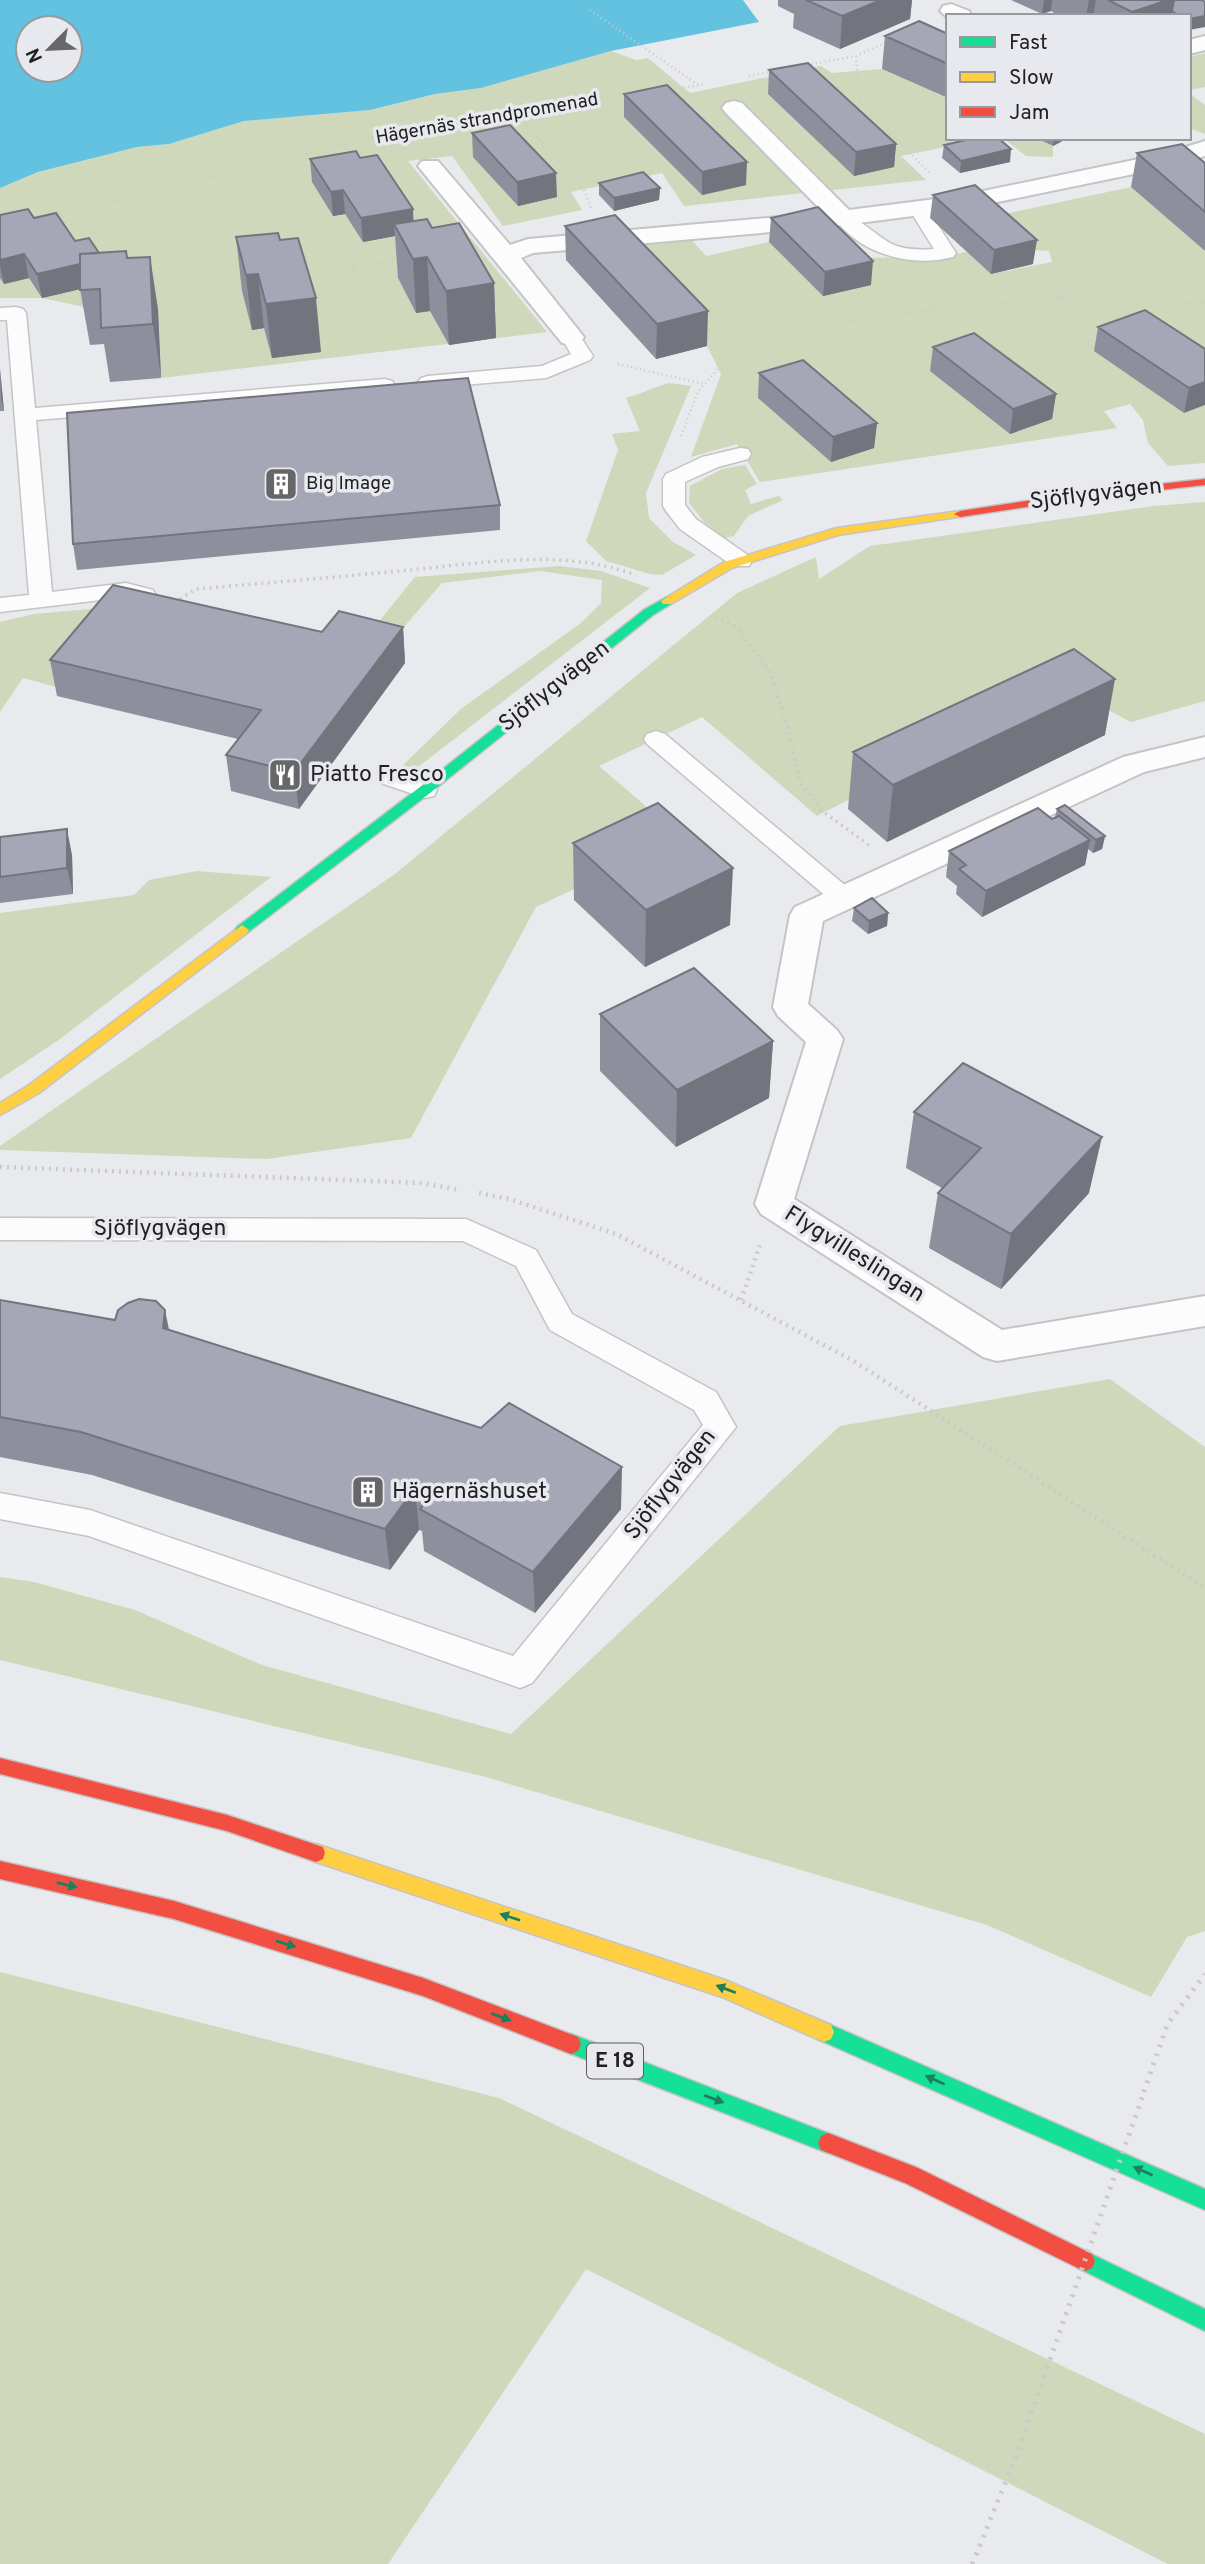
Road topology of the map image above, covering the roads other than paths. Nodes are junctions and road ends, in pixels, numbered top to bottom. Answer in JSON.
{"nodes":[{"id":1,"x":734,"y":108,"type":"dead end"},
{"id":2,"x":1199,"y":146,"type":"edge"},
{"id":3,"x":430,"y":166,"type":"dead end"},
{"id":4,"x":918,"y":209,"type":"junction"},
{"id":5,"x":843,"y":218,"type":"junction"},
{"id":6,"x":506,"y":256,"type":"junction"},
{"id":7,"x":0,"y":314,"type":"edge"},
{"id":8,"x":577,"y":346,"type":"joint"},
{"id":9,"x":23,"y":415,"type":"junction"},
{"id":10,"x":740,"y":454,"type":"dead end"},
{"id":11,"x":1205,"y":482,"type":"edge"},
{"id":12,"x":741,"y":561,"type":"junction"},
{"id":13,"x":41,"y":600,"type":"junction"},
{"id":14,"x":176,"y":602,"type":"edge"},
{"id":15,"x":0,"y":605,"type":"edge"},
{"id":16,"x":656,"y":739,"type":"dead end"},
{"id":17,"x":1205,"y":747,"type":"edge"},
{"id":18,"x":390,"y":778,"type":"dead end"},
{"id":19,"x":425,"y":790,"type":"junction"},
{"id":20,"x":844,"y":898,"type":"junction"},
{"id":21,"x":0,"y":1110,"type":"edge"},
{"id":22,"x":0,"y":1229,"type":"edge"},
{"id":23,"x":1205,"y":1311,"type":"edge"},
{"id":24,"x":0,"y":1506,"type":"edge"},
{"id":25,"x":0,"y":1766,"type":"edge"},
{"id":26,"x":0,"y":1870,"type":"edge"},
{"id":27,"x":1205,"y":2200,"type":"edge"},
{"id":28,"x":1205,"y":2320,"type":"edge"}],
"edges":[{"from":1,"to":5,"type":"street"},
{"from":2,"to":4,"type":"street"},
{"from":3,"to":6,"type":"street"},
{"from":4,"to":5,"type":"street"},
{"from":4,"to":5,"type":"lane"},
{"from":5,"to":6,"type":"street"},
{"from":6,"to":8,"type":"street"},
{"from":7,"to":9,"type":"lane"},
{"from":8,"to":9,"type":"lane"},
{"from":9,"to":13,"type":"lane"},
{"from":10,"to":12,"type":"lane"},
{"from":11,"to":12,"type":"main road","name":"Sjöflygvägen"},
{"from":12,"to":19,"type":"main road","name":"Sjöflygvägen"},
{"from":13,"to":14,"type":"lane"},
{"from":13,"to":15,"type":"lane"},
{"from":16,"to":20,"type":"lane"},
{"from":17,"to":20,"type":"street","name":"Flygvilleslingan"},
{"from":18,"to":19,"type":"lane"},
{"from":19,"to":21,"type":"main road","name":"Sjöflygvägen"},
{"from":20,"to":23,"type":"street","name":"Flygvilleslingan"},
{"from":22,"to":24,"type":"lane","name":"Sjöflygvägen"},
{"from":27,"to":25,"type":"main road","one_way":true},
{"from":26,"to":28,"type":"main road","number":"E 18","one_way":true}]}
